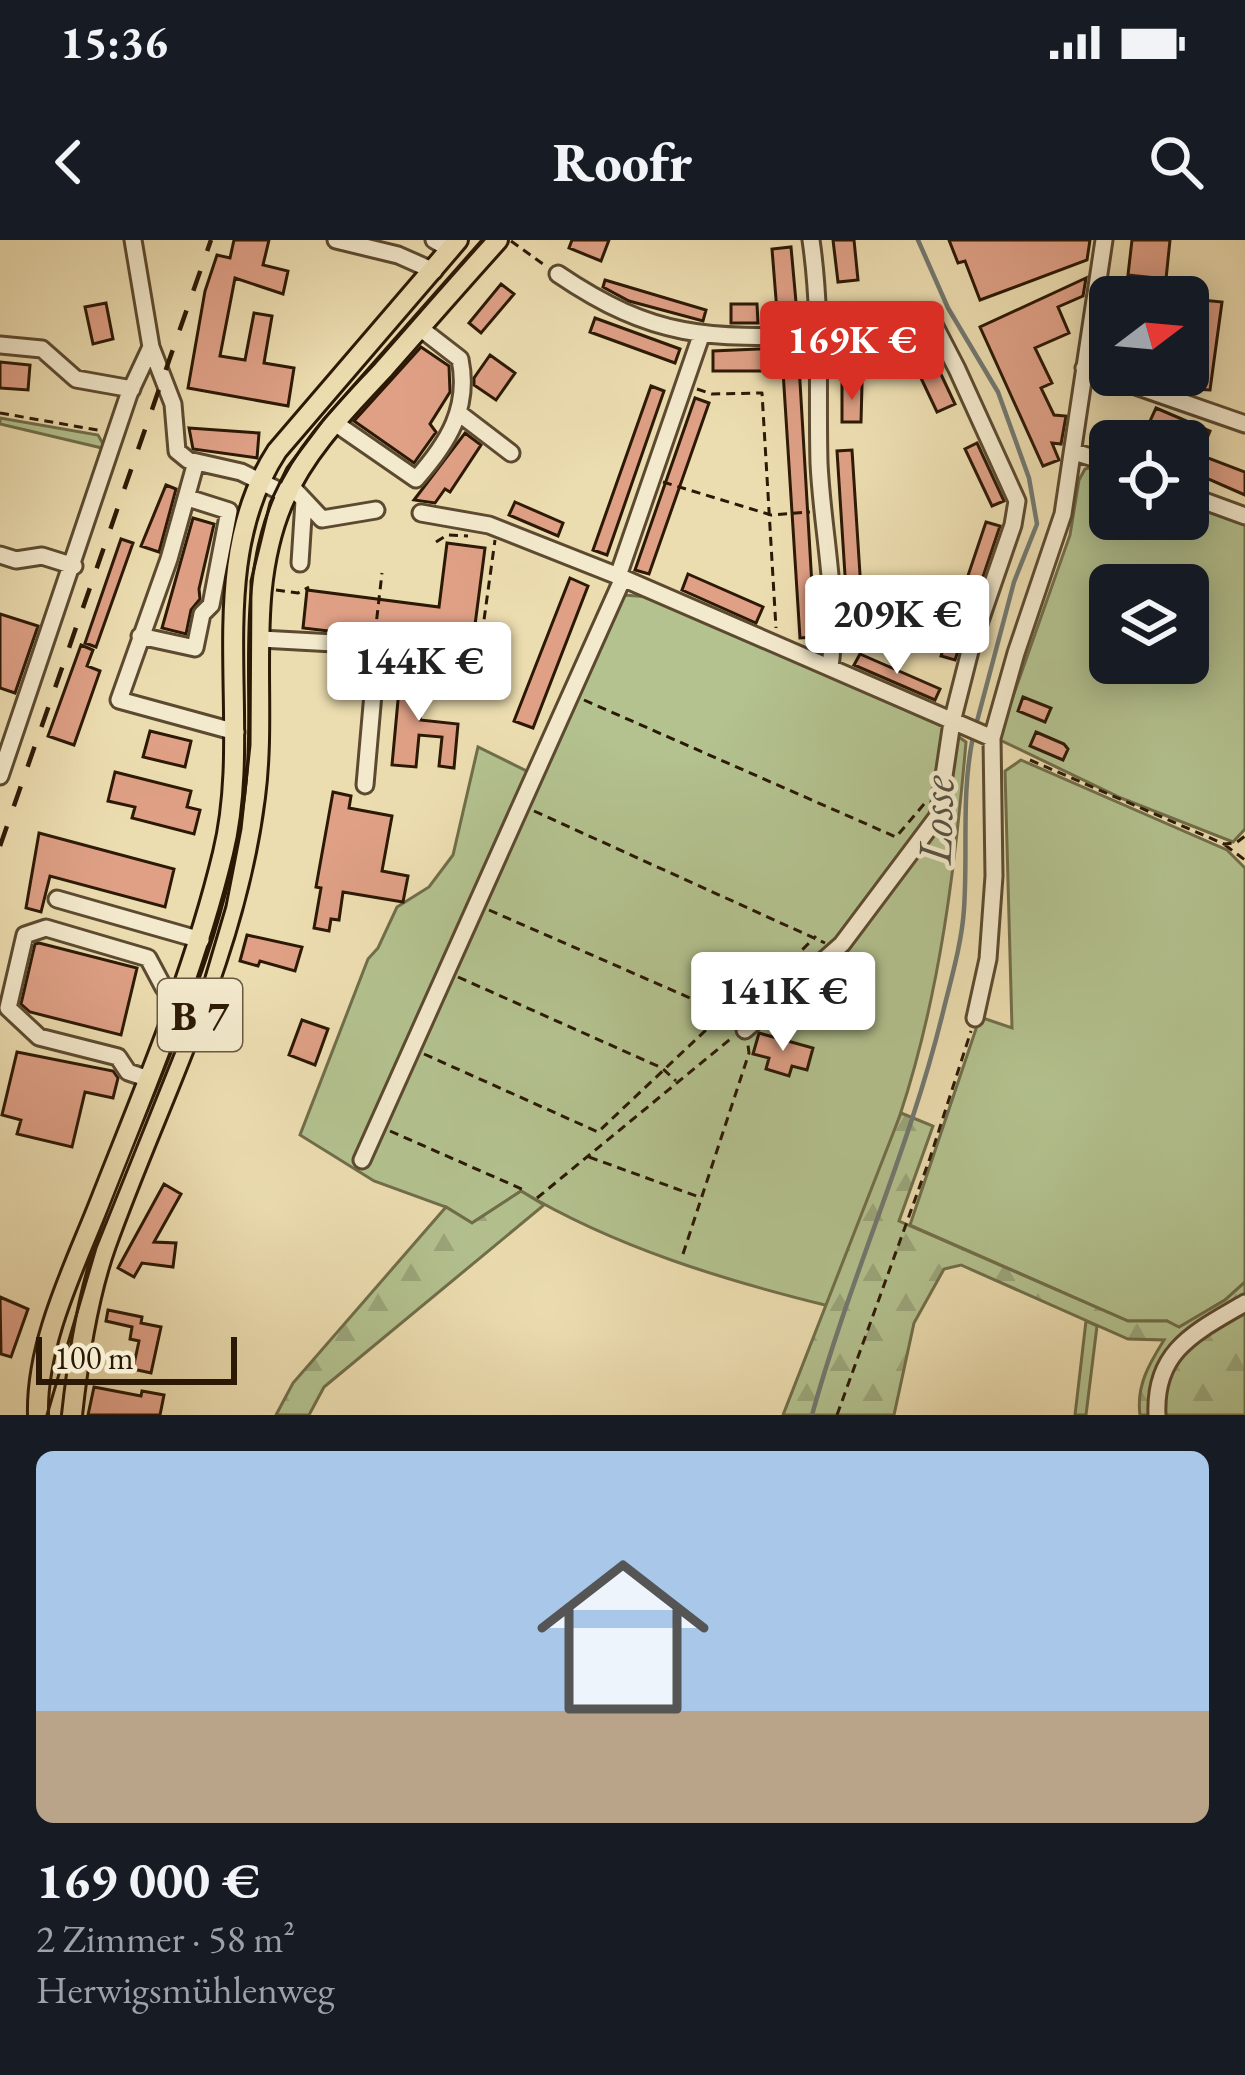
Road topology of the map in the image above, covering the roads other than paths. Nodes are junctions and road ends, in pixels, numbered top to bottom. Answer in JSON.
{"nodes":[{"id":1,"x":134,"y":240,"type":"edge"},
{"id":2,"x":336,"y":240,"type":"edge"},
{"id":3,"x":497,"y":240,"type":"edge"},
{"id":4,"x":811,"y":240,"type":"edge"},
{"id":5,"x":1104,"y":240,"type":"edge"},
{"id":6,"x":445,"y":243,"type":"edge"},
{"id":7,"x":434,"y":271,"type":"junction"},
{"id":8,"x":558,"y":274,"type":"road end"},
{"id":9,"x":420,"y":328,"type":"junction"},
{"id":10,"x":820,"y":333,"type":"junction"},
{"id":11,"x":701,"y":336,"type":"junction"},
{"id":12,"x":0,"y":345,"type":"edge"},
{"id":13,"x":151,"y":346,"type":"junction"},
{"id":14,"x":1084,"y":368,"type":"junction"},
{"id":15,"x":131,"y":389,"type":"junction"},
{"id":16,"x":460,"y":414,"type":"junction"},
{"id":17,"x":334,"y":423,"type":"junction"},
{"id":18,"x":1245,"y":424,"type":"edge"},
{"id":19,"x":1074,"y":452,"type":"junction"},
{"id":20,"x":511,"y":453,"type":"dead end"},
{"id":21,"x":1089,"y":457,"type":"edge"},
{"id":22,"x":196,"y":462,"type":"junction"},
{"id":23,"x":258,"y":481,"type":"junction"},
{"id":24,"x":294,"y":494,"type":"junction"},
{"id":25,"x":188,"y":498,"type":"junction"},
{"id":26,"x":1209,"y":503,"type":"edge"},
{"id":27,"x":376,"y":511,"type":"dead end"},
{"id":28,"x":421,"y":513,"type":"dead end"},
{"id":29,"x":1245,"y":516,"type":"edge"},
{"id":30,"x":0,"y":555,"type":"edge"},
{"id":31,"x":300,"y":563,"type":"dead end"},
{"id":32,"x":74,"y":566,"type":"junction"},
{"id":33,"x":621,"y":577,"type":"junction"},
{"id":34,"x":212,"y":599,"type":"junction"},
{"id":35,"x":235,"y":605,"type":"junction"},
{"id":36,"x":140,"y":636,"type":"junction"},
{"id":37,"x":261,"y":639,"type":"junction"},
{"id":38,"x":375,"y":648,"type":"junction"},
{"id":39,"x":477,"y":661,"type":"road end"},
{"id":40,"x":830,"y":667,"type":"junction"},
{"id":41,"x":956,"y":723,"type":"junction"},
{"id":42,"x":236,"y":732,"type":"junction"},
{"id":43,"x":989,"y":737,"type":"junction"},
{"id":44,"x":7,"y":738,"type":"edge"},
{"id":45,"x":1,"y":767,"type":"edge"},
{"id":46,"x":365,"y":785,"type":"dead end"},
{"id":47,"x":57,"y":899,"type":"dead end"},
{"id":48,"x":201,"y":940,"type":"junction"},
{"id":49,"x":183,"y":994,"type":"junction"},
{"id":50,"x":975,"y":1018,"type":"road end"},
{"id":51,"x":745,"y":1030,"type":"road end"},
{"id":52,"x":149,"y":1079,"type":"junction"},
{"id":53,"x":362,"y":1160,"type":"dead end"},
{"id":54,"x":1245,"y":1303,"type":"edge"},
{"id":55,"x":34,"y":1412,"type":"edge"},
{"id":56,"x":73,"y":1412,"type":"edge"},
{"id":57,"x":1157,"y":1415,"type":"edge"}],
"edges":[{"from":1,"to":13,"type":"street"},
{"from":2,"to":7,"type":"street"},
{"from":3,"to":9,"type":"main road","number":"B 7"},
{"from":4,"to":10,"type":"street"},
{"from":5,"to":14,"type":"street"},
{"from":6,"to":7,"type":"main road","number":"B 7"},
{"from":7,"to":23,"type":"main road","number":"B 7"},
{"from":8,"to":11,"type":"street"},
{"from":9,"to":16,"type":"street"},
{"from":9,"to":17,"type":"main road","number":"B 7"},
{"from":10,"to":11,"type":"street"},
{"from":10,"to":40,"type":"street"},
{"from":10,"to":41,"type":"street"},
{"from":11,"to":33,"type":"street"},
{"from":12,"to":15,"type":"street"},
{"from":13,"to":15,"type":"street"},
{"from":13,"to":22,"type":"street"},
{"from":14,"to":18,"type":"street"},
{"from":14,"to":19,"type":"street"},
{"from":15,"to":32,"type":"street"},
{"from":16,"to":17,"type":"street"},
{"from":16,"to":20,"type":"street"},
{"from":17,"to":24,"type":"main road","number":"B 7"},
{"from":19,"to":21,"type":"street"},
{"from":19,"to":43,"type":"street"},
{"from":22,"to":23,"type":"street"},
{"from":22,"to":25,"type":"street"},
{"from":23,"to":24,"type":"street"},
{"from":23,"to":35,"type":"main road","number":"B 7"},
{"from":24,"to":27,"type":"street"},
{"from":24,"to":31,"type":"street"},
{"from":24,"to":37,"type":"main road","number":"B 7"},
{"from":25,"to":34,"type":"street"},
{"from":25,"to":36,"type":"street"},
{"from":26,"to":29,"type":"street"},
{"from":28,"to":33,"type":"street"},
{"from":30,"to":32,"type":"street"},
{"from":32,"to":44,"type":"street"},
{"from":33,"to":40,"type":"street"},
{"from":33,"to":53,"type":"street"},
{"from":34,"to":35,"type":"street"},
{"from":34,"to":36,"type":"street"},
{"from":35,"to":42,"type":"main road","number":"B 7"},
{"from":36,"to":42,"type":"street"},
{"from":37,"to":38,"type":"street"},
{"from":37,"to":56,"type":"main road","number":"B 7"},
{"from":38,"to":39,"type":"street"},
{"from":38,"to":46,"type":"street"},
{"from":40,"to":41,"type":"street"},
{"from":41,"to":43,"type":"street"},
{"from":41,"to":51,"type":"street"},
{"from":42,"to":48,"type":"main road","number":"B 7"},
{"from":43,"to":50,"type":"street"},
{"from":44,"to":45,"type":"street"},
{"from":47,"to":48,"type":"street"},
{"from":48,"to":49,"type":"main road","number":"B 7"},
{"from":49,"to":52,"type":"main road","number":"B 7"},
{"from":49,"to":52,"type":"street"},
{"from":52,"to":55,"type":"main road","number":"B 7"},
{"from":54,"to":57,"type":"street"},
{"from":55,"to":56,"type":"main road"}]}
